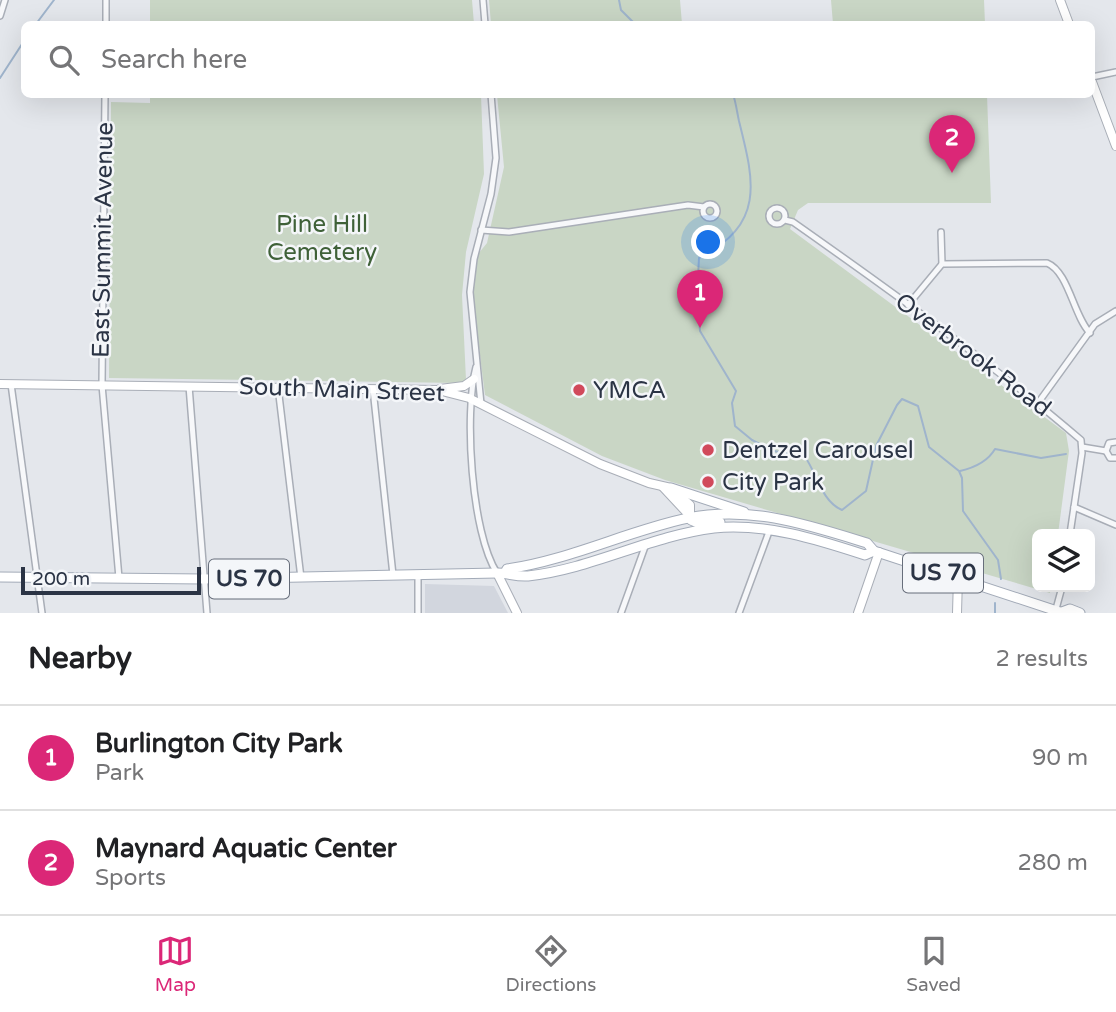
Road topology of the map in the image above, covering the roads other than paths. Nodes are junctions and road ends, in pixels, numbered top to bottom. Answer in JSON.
{"nodes":[{"id":1,"x":5,"y":0,"type":"edge"},
{"id":2,"x":106,"y":0,"type":"edge"},
{"id":3,"x":482,"y":0,"type":"edge"},
{"id":4,"x":1060,"y":0,"type":"edge"},
{"id":5,"x":0,"y":16,"type":"edge"},
{"id":6,"x":106,"y":21,"type":"edge"},
{"id":7,"x":485,"y":21,"type":"edge"},
{"id":8,"x":1068,"y":21,"type":"edge"},
{"id":9,"x":1116,"y":72,"type":"edge"},
{"id":10,"x":1095,"y":79,"type":"edge"},
{"id":11,"x":1095,"y":91,"type":"edge"},
{"id":12,"x":105,"y":98,"type":"edge"},
{"id":13,"x":491,"y":98,"type":"edge"},
{"id":14,"x":1116,"y":146,"type":"edge"},
{"id":15,"x":704,"y":207,"type":"dead end"},
{"id":16,"x":785,"y":220,"type":"dead end"},
{"id":17,"x":481,"y":230,"type":"junction"},
{"id":18,"x":941,"y":232,"type":"dead end"},
{"id":19,"x":942,"y":264,"type":"junction"},
{"id":20,"x":908,"y":305,"type":"junction"},
{"id":21,"x":1116,"y":311,"type":"edge"},
{"id":22,"x":1090,"y":333,"type":"junction"},
{"id":23,"x":477,"y":364,"type":"junction"},
{"id":24,"x":474,"y":379,"type":"junction"},
{"id":25,"x":0,"y":384,"type":"edge"},
{"id":26,"x":11,"y":384,"type":"junction"},
{"id":27,"x":102,"y":385,"type":"junction"},
{"id":28,"x":189,"y":386,"type":"junction"},
{"id":29,"x":278,"y":387,"type":"junction"},
{"id":30,"x":373,"y":388,"type":"junction"},
{"id":31,"x":431,"y":390,"type":"junction"},
{"id":32,"x":469,"y":398,"type":"junction"},
{"id":33,"x":1038,"y":403,"type":"junction"},
{"id":34,"x":481,"y":404,"type":"junction"},
{"id":35,"x":1116,"y":442,"type":"edge"},
{"id":36,"x":1082,"y":447,"type":"junction"},
{"id":37,"x":1105,"y":451,"type":"junction"},
{"id":38,"x":1116,"y":458,"type":"edge"},
{"id":39,"x":667,"y":487,"type":"junction"},
{"id":40,"x":1074,"y":507,"type":"junction"},
{"id":41,"x":753,"y":515,"type":"junction"},
{"id":42,"x":691,"y":518,"type":"junction"},
{"id":43,"x":1116,"y":525,"type":"edge"},
{"id":44,"x":748,"y":527,"type":"junction"},
{"id":45,"x":770,"y":529,"type":"junction"},
{"id":46,"x":1071,"y":529,"type":"edge"},
{"id":47,"x":656,"y":541,"type":"junction"},
{"id":48,"x":646,"y":544,"type":"junction"},
{"id":49,"x":876,"y":552,"type":"junction"},
{"id":50,"x":501,"y":573,"type":"junction"},
{"id":51,"x":393,"y":575,"type":"junction"},
{"id":52,"x":418,"y":575,"type":"junction"},
{"id":53,"x":0,"y":577,"type":"edge"},
{"id":54,"x":37,"y":577,"type":"junction"},
{"id":55,"x":119,"y":578,"type":"junction"},
{"id":56,"x":301,"y":578,"type":"junction"},
{"id":57,"x":958,"y":578,"type":"junction"},
{"id":58,"x":204,"y":579,"type":"junction"},
{"id":59,"x":1062,"y":592,"type":"edge"},
{"id":60,"x":1060,"y":611,"type":"edge"},
{"id":61,"x":42,"y":613,"type":"edge"},
{"id":62,"x":207,"y":613,"type":"edge"},
{"id":63,"x":418,"y":613,"type":"edge"},
{"id":64,"x":517,"y":613,"type":"edge"},
{"id":65,"x":621,"y":613,"type":"edge"},
{"id":66,"x":739,"y":613,"type":"edge"},
{"id":67,"x":858,"y":613,"type":"edge"},
{"id":68,"x":957,"y":613,"type":"edge"},
{"id":69,"x":1080,"y":613,"type":"edge"}],
"edges":[{"from":1,"to":5,"type":"street"},
{"from":2,"to":6,"type":"street"},
{"from":3,"to":7,"type":"street"},
{"from":4,"to":8,"type":"street"},
{"from":9,"to":10,"type":"street"},
{"from":11,"to":14,"type":"street"},
{"from":12,"to":27,"type":"street","name":"East Summit Avenue"},
{"from":13,"to":17,"type":"street"},
{"from":15,"to":17,"type":"street"},
{"from":16,"to":20,"type":"street","name":"Overbrook Road"},
{"from":17,"to":23,"type":"street"},
{"from":18,"to":19,"type":"street"},
{"from":19,"to":20,"type":"street"},
{"from":19,"to":22,"type":"street"},
{"from":20,"to":33,"type":"street","name":"Overbrook Road"},
{"from":21,"to":22,"type":"street"},
{"from":22,"to":33,"type":"street"},
{"from":23,"to":24,"type":"street"},
{"from":23,"to":34,"type":"street"},
{"from":24,"to":31,"type":"street"},
{"from":24,"to":32,"type":"street"},
{"from":25,"to":26,"type":"street","name":"South Main Street"},
{"from":26,"to":27,"type":"street","name":"South Main Street"},
{"from":26,"to":54,"type":"street"},
{"from":27,"to":28,"type":"street","name":"South Main Street"},
{"from":27,"to":55,"type":"street","name":"East Summit Avenue"},
{"from":28,"to":29,"type":"street","name":"South Main Street"},
{"from":28,"to":58,"type":"street"},
{"from":29,"to":30,"type":"street","name":"South Main Street"},
{"from":29,"to":56,"type":"street"},
{"from":30,"to":31,"type":"street","name":"South Main Street"},
{"from":30,"to":51,"type":"street"},
{"from":31,"to":32,"type":"street","name":"South Main Street"},
{"from":32,"to":34,"type":"street","name":"South Main Street"},
{"from":32,"to":50,"type":"street"},
{"from":33,"to":36,"type":"street","name":"Overbrook Road"},
{"from":34,"to":39,"type":"street","name":"South Main Street"},
{"from":35,"to":37,"type":"street"},
{"from":36,"to":37,"type":"street"},
{"from":36,"to":40,"type":"street"},
{"from":37,"to":38,"type":"street"},
{"from":39,"to":41,"type":"main road"},
{"from":39,"to":42,"type":"street"},
{"from":40,"to":43,"type":"street"},
{"from":40,"to":46,"type":"street"},
{"from":41,"to":42,"type":"main road","number":"US 70"},
{"from":41,"to":49,"type":"main road","number":"US 70"},
{"from":42,"to":44,"type":"main road"},
{"from":42,"to":47,"type":"main road"},
{"from":42,"to":50,"type":"main road","number":"US 70"},
{"from":44,"to":45,"type":"main road","number":"US 70"},
{"from":44,"to":47,"type":"main road","number":"US 70"},
{"from":45,"to":49,"type":"main road","number":"US 70"},
{"from":45,"to":66,"type":"street"},
{"from":47,"to":48,"type":"main road","number":"US 70"},
{"from":48,"to":50,"type":"main road","number":"US 70"},
{"from":48,"to":65,"type":"street"},
{"from":49,"to":57,"type":"main road","number":"US 70"},
{"from":49,"to":67,"type":"street"},
{"from":50,"to":52,"type":"main road","number":"US 70"},
{"from":50,"to":64,"type":"street"},
{"from":51,"to":52,"type":"main road","number":"US 70"},
{"from":51,"to":56,"type":"main road","number":"US 70"},
{"from":52,"to":63,"type":"street"},
{"from":53,"to":54,"type":"main road","number":"US 70"},
{"from":54,"to":55,"type":"main road","number":"US 70"},
{"from":54,"to":61,"type":"street"},
{"from":55,"to":58,"type":"main road","number":"US 70"},
{"from":56,"to":58,"type":"main road","number":"US 70"},
{"from":57,"to":60,"type":"main road","number":"US 70"},
{"from":57,"to":68,"type":"street"},
{"from":58,"to":62,"type":"street"},
{"from":59,"to":60,"type":"street"},
{"from":60,"to":69,"type":"main road","number":"US 70"}]}
